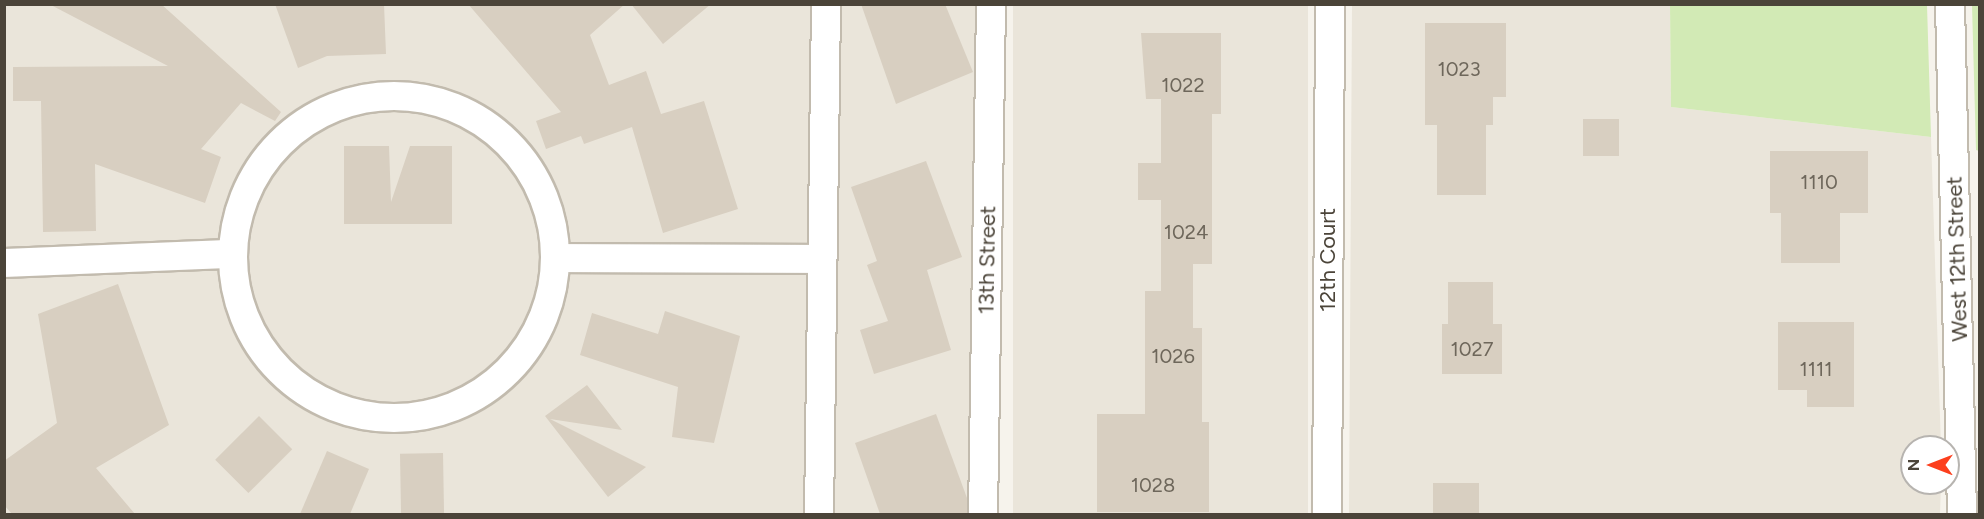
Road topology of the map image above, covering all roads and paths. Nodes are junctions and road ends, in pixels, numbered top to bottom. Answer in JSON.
{"nodes":[{"id":1,"x":825,"y":4,"type":"edge"},
{"id":2,"x":991,"y":4,"type":"edge"},
{"id":3,"x":1330,"y":4,"type":"edge"},
{"id":4,"x":1950,"y":4,"type":"edge"},
{"id":5,"x":232,"y":254,"type":"junction"},
{"id":6,"x":555,"y":258,"type":"junction"},
{"id":7,"x":822,"y":260,"type":"junction"},
{"id":8,"x":4,"y":263,"type":"edge"},
{"id":9,"x":1972,"y":460,"type":"edge"},
{"id":10,"x":819,"y":514,"type":"edge"},
{"id":11,"x":983,"y":514,"type":"edge"},
{"id":12,"x":1327,"y":514,"type":"edge"},
{"id":13,"x":1962,"y":514,"type":"edge"}],
"edges":[{"from":1,"to":7,"type":"street"},
{"from":2,"to":11,"type":"street","name":"13th Street"},
{"from":3,"to":12,"type":"street","name":"12th Court"},
{"from":4,"to":9,"type":"street","name":"West 12th Street"},
{"from":5,"to":6,"type":"street"},
{"from":5,"to":6,"type":"street"},
{"from":5,"to":8,"type":"street"},
{"from":6,"to":7,"type":"street"},
{"from":7,"to":10,"type":"street"},
{"from":9,"to":13,"type":"street","name":"West 12th Street"}]}
